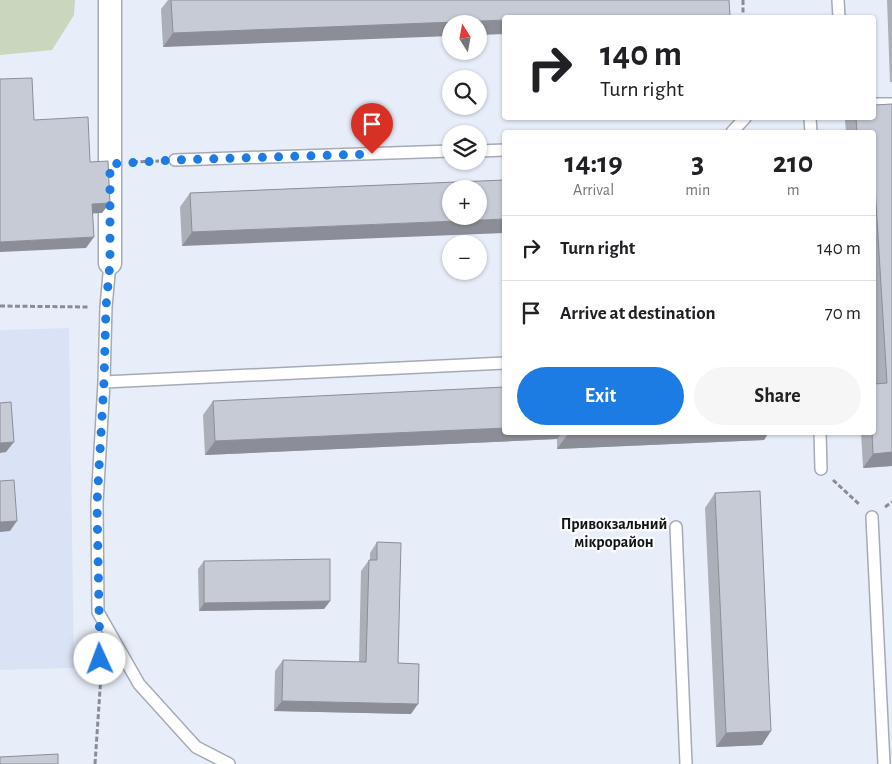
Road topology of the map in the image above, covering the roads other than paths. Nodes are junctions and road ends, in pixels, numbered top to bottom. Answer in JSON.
{"nodes":[{"id":1,"x":110,"y":0,"type":"edge"},
{"id":2,"x":838,"y":0,"type":"edge"},
{"id":3,"x":839,"y":15,"type":"edge"},
{"id":4,"x":876,"y":104,"type":"edge"},
{"id":5,"x":892,"y":104,"type":"edge"},
{"id":6,"x":743,"y":120,"type":"edge"},
{"id":7,"x":734,"y":130,"type":"edge"},
{"id":8,"x":502,"y":150,"type":"edge"},
{"id":9,"x":487,"y":151,"type":"edge"},
{"id":10,"x":442,"y":152,"type":"edge"},
{"id":11,"x":175,"y":160,"type":"road end"},
{"id":12,"x":110,"y":263,"type":"joint"},
{"id":13,"x":502,"y":363,"type":"edge"},
{"id":14,"x":104,"y":382,"type":"junction"},
{"id":15,"x":820,"y":435,"type":"edge"},
{"id":16,"x":822,"y":469,"type":"road end"},
{"id":17,"x":872,"y":517,"type":"road end"},
{"id":18,"x":676,"y":527,"type":"dead end"},
{"id":19,"x":229,"y":764,"type":"edge"},
{"id":20,"x":686,"y":764,"type":"edge"},
{"id":21,"x":884,"y":764,"type":"edge"}],
"edges":[{"from":1,"to":12,"type":"street"},
{"from":2,"to":3,"type":"lane"},
{"from":4,"to":5,"type":"lane"},
{"from":6,"to":7,"type":"lane"},
{"from":8,"to":9,"type":"lane"},
{"from":10,"to":11,"type":"lane"},
{"from":12,"to":14,"type":"lane"},
{"from":13,"to":14,"type":"lane"},
{"from":14,"to":19,"type":"lane"},
{"from":15,"to":16,"type":"lane"},
{"from":17,"to":21,"type":"lane"},
{"from":18,"to":20,"type":"lane"}]}
